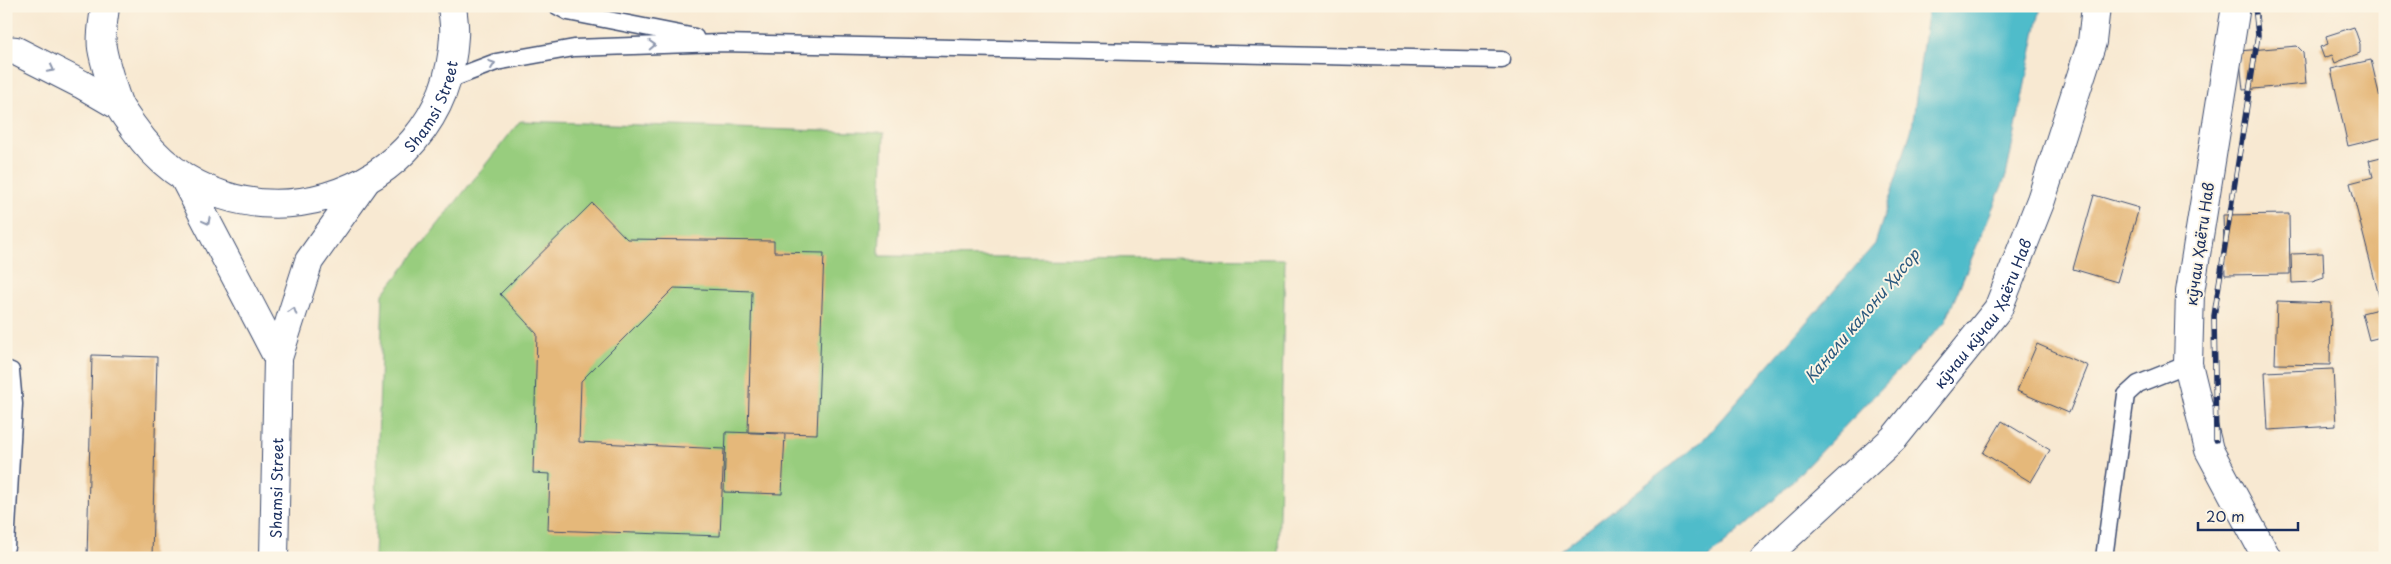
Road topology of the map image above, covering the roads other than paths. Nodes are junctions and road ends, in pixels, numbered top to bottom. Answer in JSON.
{"nodes":[{"id":1,"x":104,"y":6,"type":"edge"},
{"id":2,"x":452,"y":6,"type":"edge"},
{"id":3,"x":557,"y":6,"type":"edge"},
{"id":4,"x":2096,"y":6,"type":"edge"},
{"id":5,"x":2236,"y":6,"type":"edge"},
{"id":6,"x":721,"y":42,"type":"junction"},
{"id":7,"x":6,"y":50,"type":"edge"},
{"id":8,"x":1502,"y":60,"type":"dead end"},
{"id":9,"x":446,"y":82,"type":"junction"},
{"id":10,"x":119,"y":106,"type":"junction"},
{"id":11,"x":184,"y":178,"type":"junction"},
{"id":12,"x":366,"y":181,"type":"junction"},
{"id":13,"x":278,"y":358,"type":"junction"},
{"id":14,"x":2188,"y":364,"type":"junction"},
{"id":15,"x":6,"y":369,"type":"edge"},
{"id":16,"x":6,"y":547,"type":"edge"},
{"id":17,"x":274,"y":558,"type":"edge"},
{"id":18,"x":1764,"y":558,"type":"edge"},
{"id":19,"x":2104,"y":558,"type":"edge"},
{"id":20,"x":2267,"y":558,"type":"edge"}],
"edges":[{"from":1,"to":10,"type":"street","name":"Shamsi Street"},
{"from":2,"to":9,"type":"street","name":"Shamsi Street"},
{"from":3,"to":6,"type":"lane"},
{"from":4,"to":18,"type":"street","name":"кӯчаи кӯчаи Ҳаёти Нав"},
{"from":5,"to":14,"type":"street","name":"кӯчаи Ҳаёти Нав"},
{"from":6,"to":8,"type":"lane"},
{"from":9,"to":6,"type":"lane","one_way":true},
{"from":7,"to":10,"type":"street","one_way":true},
{"from":9,"to":12,"type":"street","name":"Shamsi Street"},
{"from":10,"to":11,"type":"street","name":"Shamsi Street"},
{"from":11,"to":12,"type":"street","name":"Shamsi Street"},
{"from":11,"to":13,"type":"street","name":"Shamsi Street","one_way":true},
{"from":13,"to":12,"type":"street","name":"Shamsi Street","one_way":true},
{"from":13,"to":17,"type":"street","name":"Shamsi Street"},
{"from":14,"to":19,"type":"lane"},
{"from":14,"to":20,"type":"street","name":"кӯчаи Ҳаёти Нав"},
{"from":15,"to":16,"type":"lane"}]}
